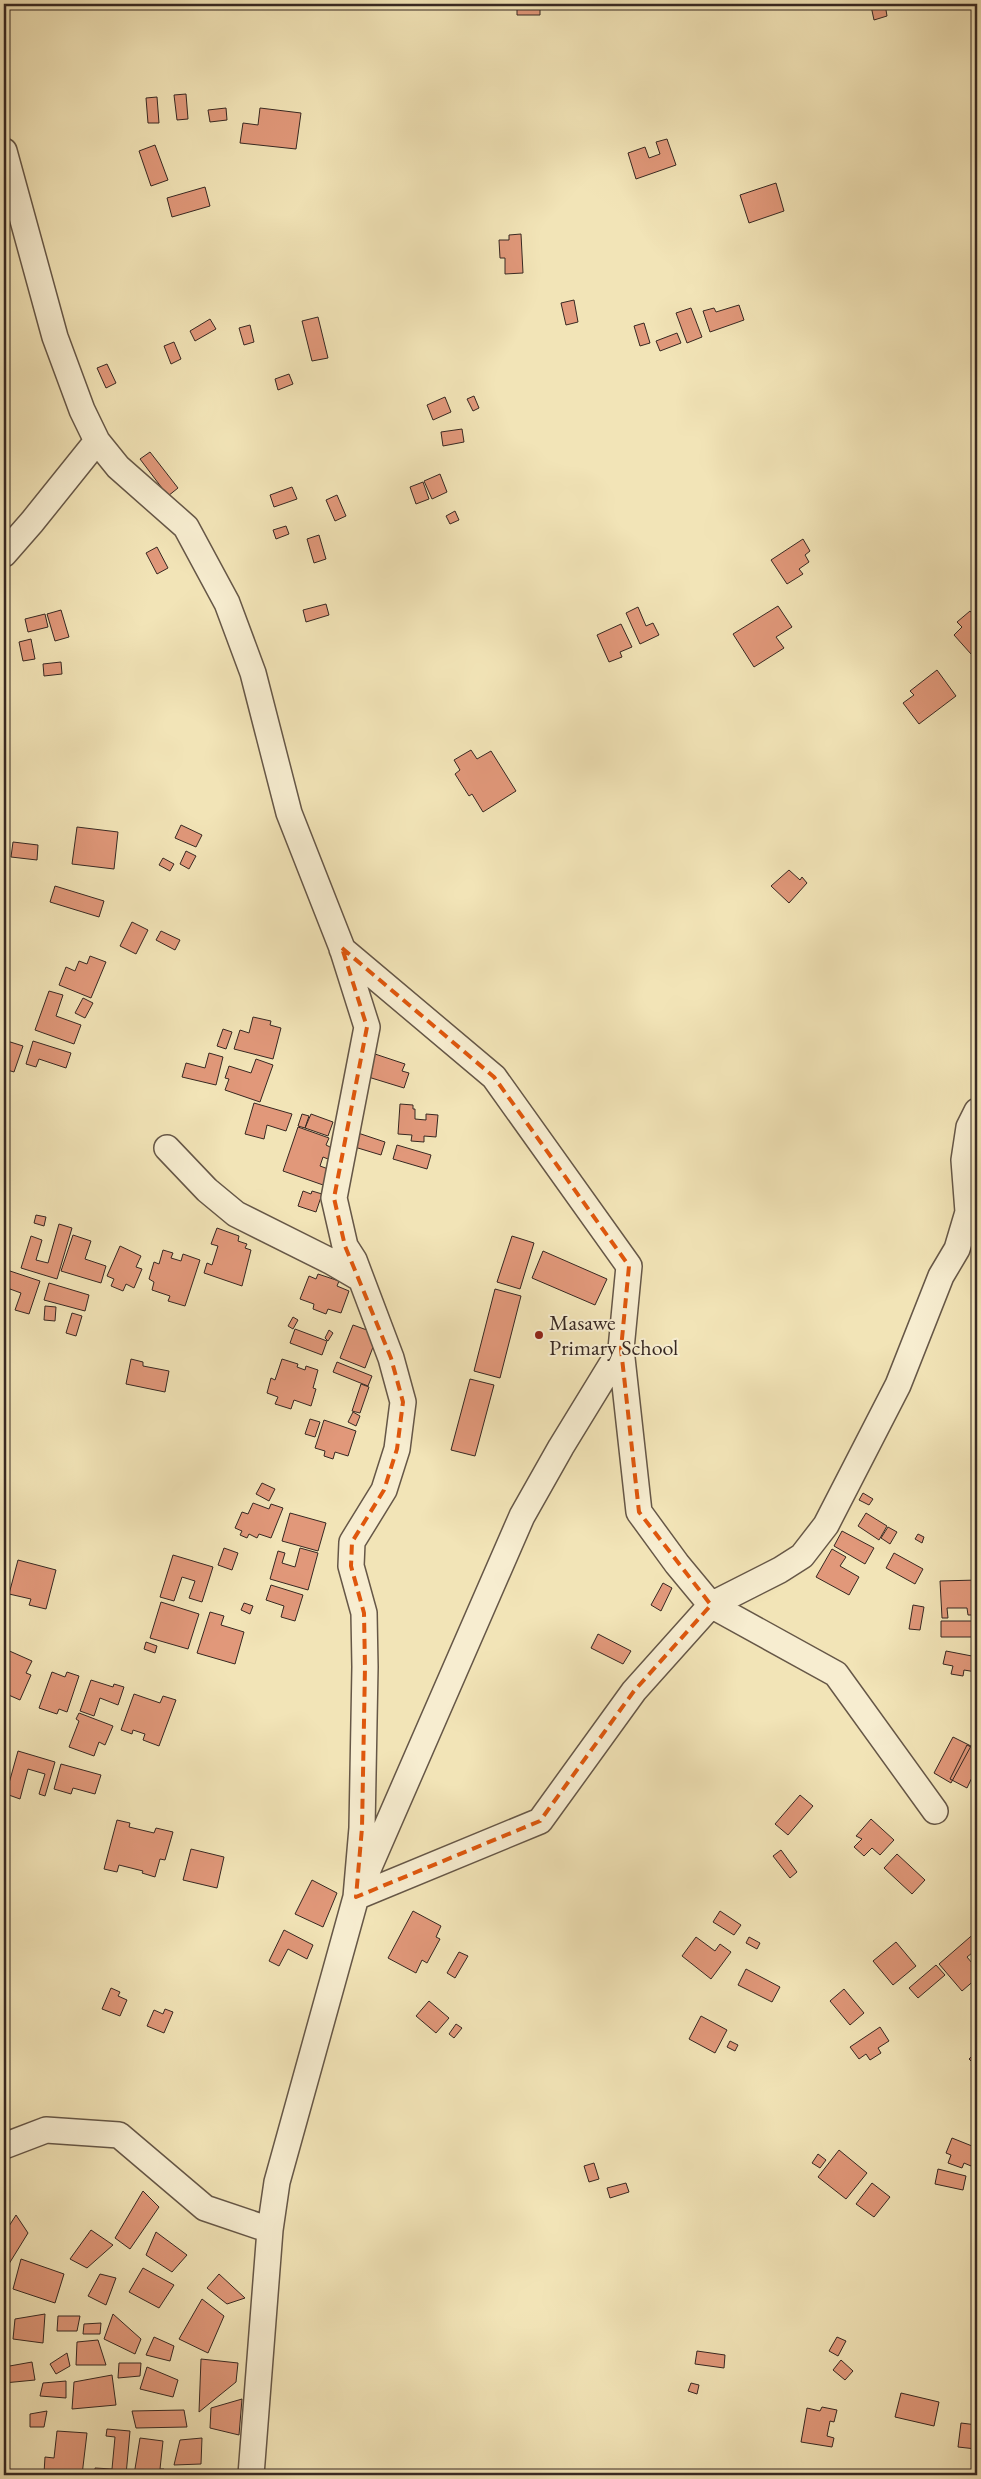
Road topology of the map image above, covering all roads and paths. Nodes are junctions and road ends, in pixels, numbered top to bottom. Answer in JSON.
{"nodes":[{"id":1,"x":4,"y":151,"type":"edge"},
{"id":2,"x":97,"y":442,"type":"junction"},
{"id":3,"x":4,"y":554,"type":"edge"},
{"id":4,"x":342,"y":948,"type":"junction"},
{"id":5,"x":977,"y":1111,"type":"edge"},
{"id":6,"x":167,"y":1148,"type":"dead end"},
{"id":7,"x":361,"y":1280,"type":"junction"},
{"id":8,"x":622,"y":1349,"type":"junction"},
{"id":9,"x":711,"y":1605,"type":"junction"},
{"id":10,"x":936,"y":1811,"type":"dead end"},
{"id":11,"x":356,"y":1897,"type":"junction"},
{"id":12,"x":4,"y":2146,"type":"edge"},
{"id":13,"x":270,"y":2230,"type":"junction"},
{"id":14,"x":251,"y":2475,"type":"edge"}],
"edges":[{"from":1,"to":2,"type":"street"},
{"from":2,"to":3,"type":"street"},
{"from":2,"to":4,"type":"street"},
{"from":4,"to":7,"type":"street"},
{"from":4,"to":8,"type":"street"},
{"from":5,"to":9,"type":"street"},
{"from":6,"to":7,"type":"street"},
{"from":7,"to":11,"type":"street"},
{"from":8,"to":9,"type":"street"},
{"from":8,"to":11,"type":"street"},
{"from":9,"to":10,"type":"street"},
{"from":9,"to":11,"type":"street"},
{"from":11,"to":13,"type":"street"},
{"from":12,"to":13,"type":"street"},
{"from":13,"to":14,"type":"street"}]}
